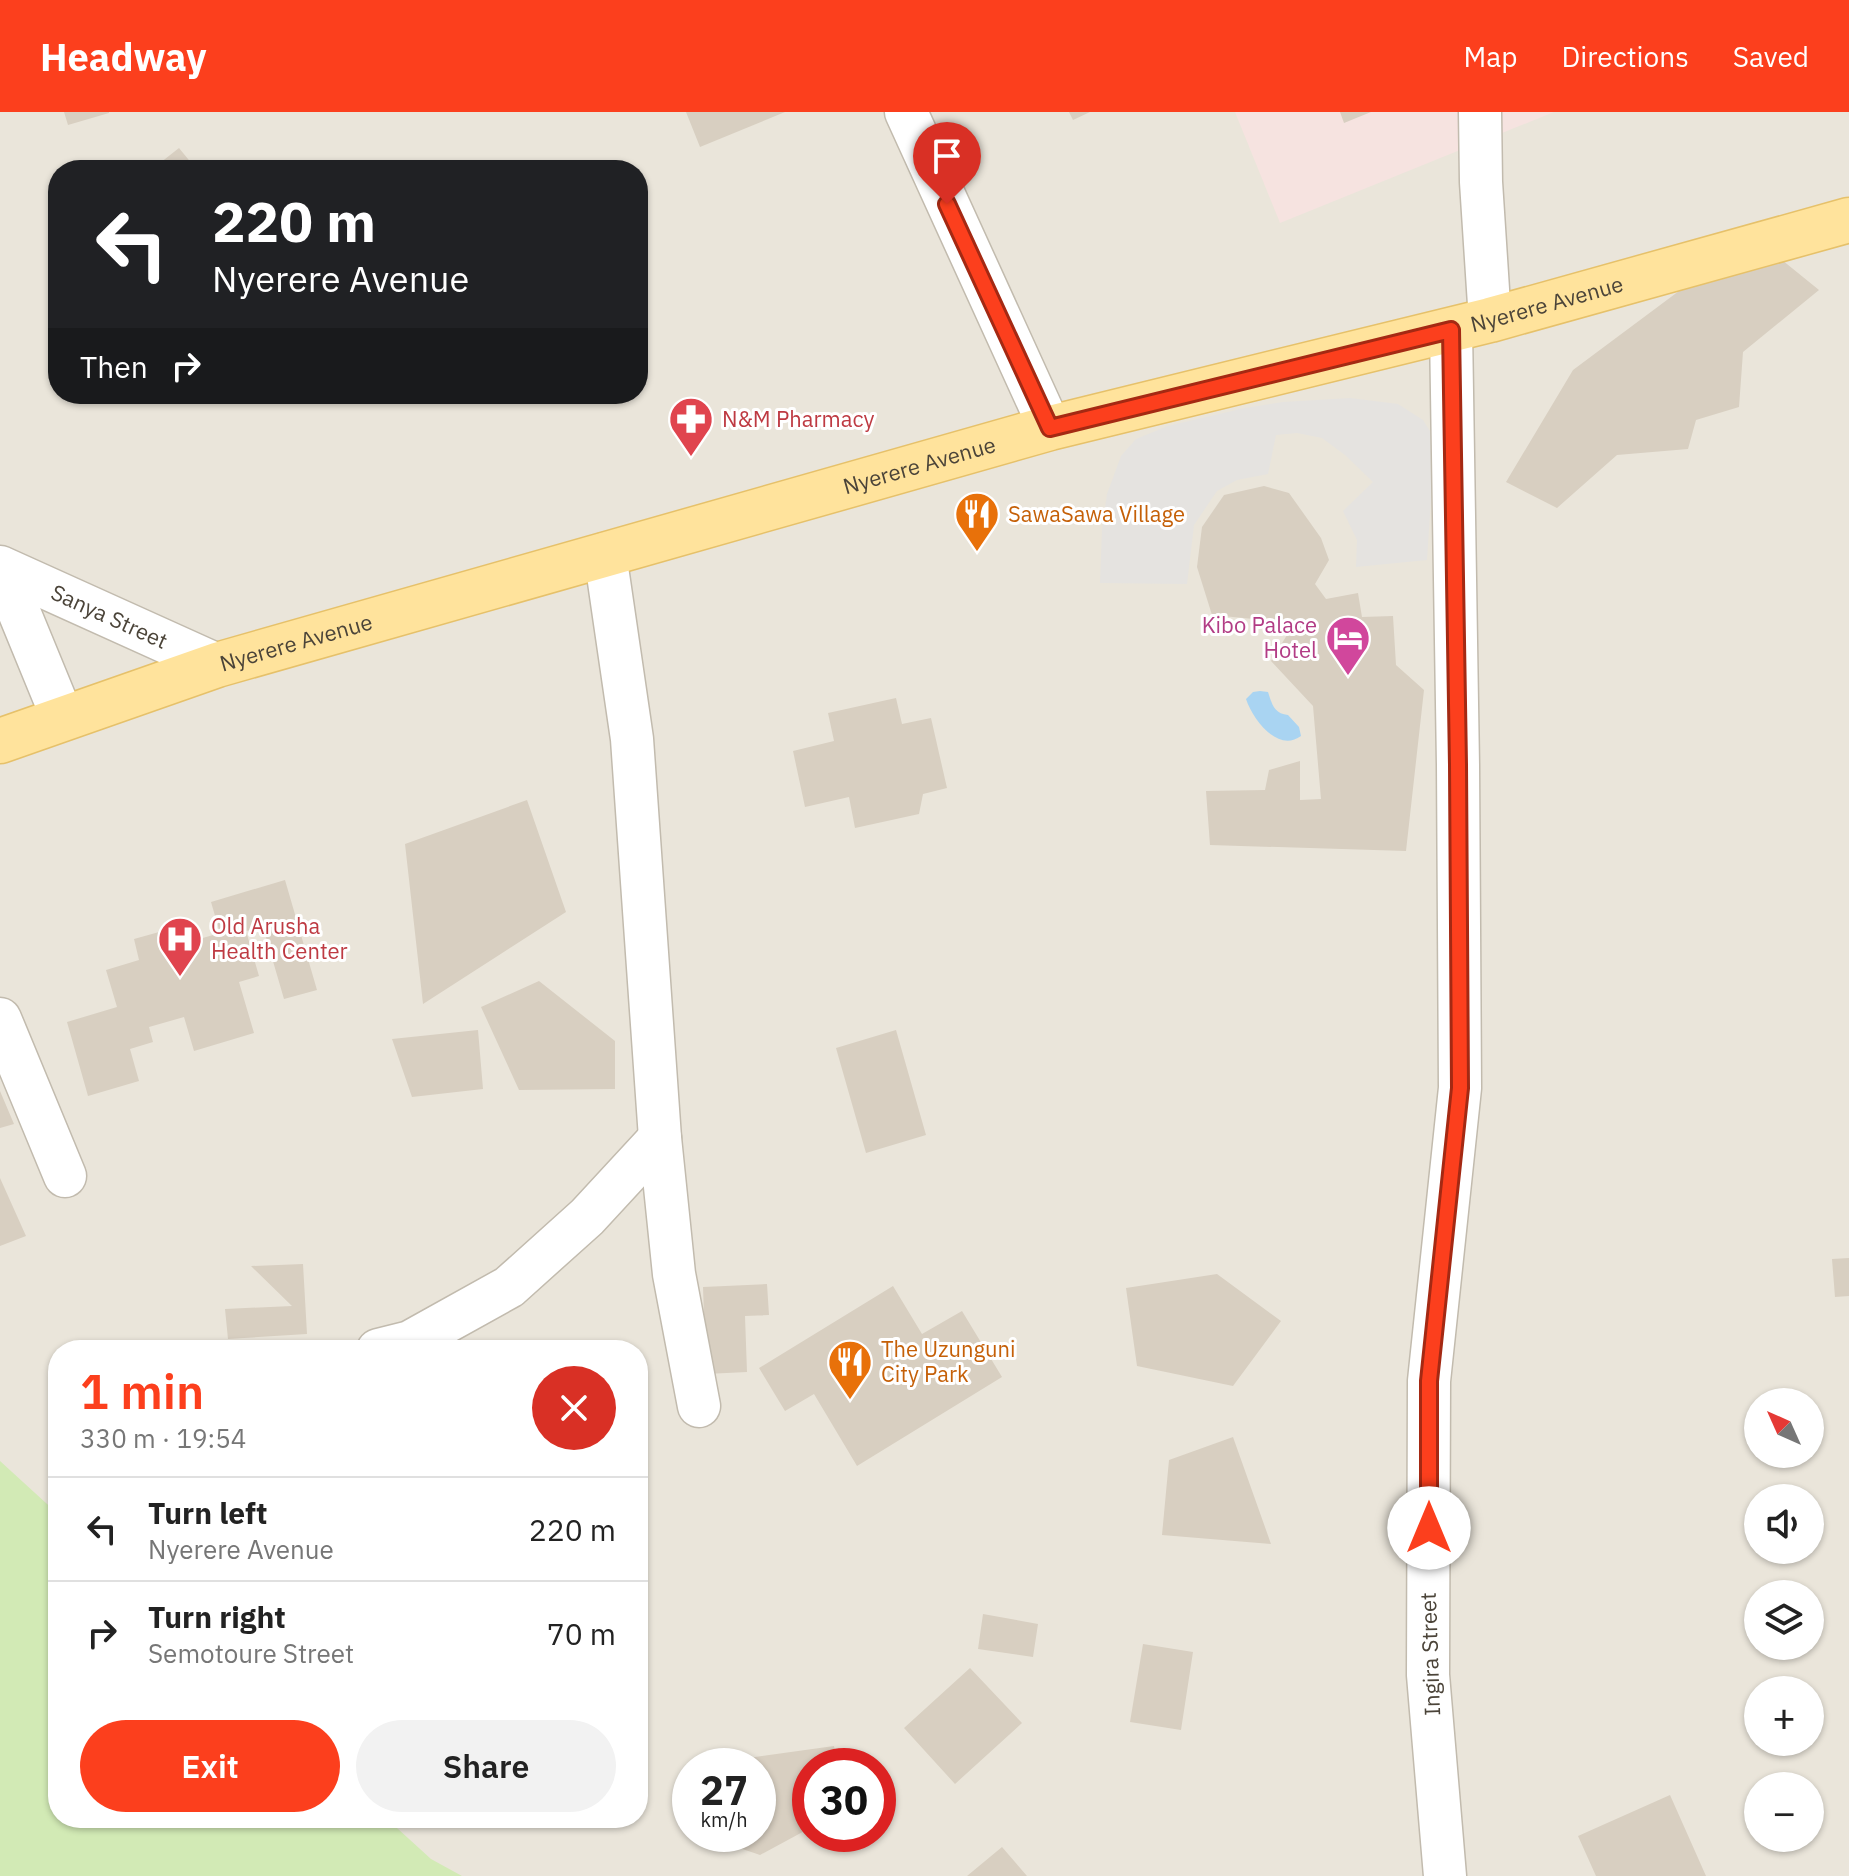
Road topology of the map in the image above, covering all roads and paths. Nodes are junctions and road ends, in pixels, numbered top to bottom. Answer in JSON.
{"nodes":[{"id":1,"x":906,"y":112,"type":"edge"},
{"id":2,"x":1480,"y":112,"type":"edge"},
{"id":3,"x":1849,"y":220,"type":"edge"},
{"id":4,"x":1470,"y":325,"type":"junction"},
{"id":5,"x":1050,"y":428,"type":"junction"},
{"id":6,"x":605,"y":554,"type":"junction"},
{"id":7,"x":1,"y":568,"type":"edge"},
{"id":8,"x":217,"y":665,"type":"junction"},
{"id":9,"x":63,"y":719,"type":"junction"},
{"id":10,"x":0,"y":741,"type":"edge"},
{"id":11,"x":0,"y":1019,"type":"edge"},
{"id":12,"x":660,"y":1138,"type":"junction"},
{"id":13,"x":65,"y":1176,"type":"dead end"},
{"id":14,"x":414,"y":1340,"type":"edge"},
{"id":15,"x":699,"y":1406,"type":"dead end"},
{"id":16,"x":1445,"y":1876,"type":"edge"}],
"edges":[{"from":1,"to":5,"type":"street"},
{"from":2,"to":4,"type":"street","name":"Ingira Street"},
{"from":3,"to":4,"type":"main road","name":"Nyerere Avenue"},
{"from":4,"to":5,"type":"main road","name":"Nyerere Avenue"},
{"from":4,"to":16,"type":"street","name":"Ingira Street"},
{"from":5,"to":6,"type":"main road","name":"Nyerere Avenue"},
{"from":6,"to":8,"type":"main road","name":"Nyerere Avenue"},
{"from":6,"to":12,"type":"street"},
{"from":7,"to":8,"type":"street","name":"Sanya Street"},
{"from":7,"to":9,"type":"street"},
{"from":8,"to":9,"type":"main road","name":"Nyerere Avenue"},
{"from":9,"to":10,"type":"main road","name":"Nyerere Avenue"},
{"from":11,"to":13,"type":"street"},
{"from":12,"to":14,"type":"street"},
{"from":12,"to":15,"type":"street"}]}
